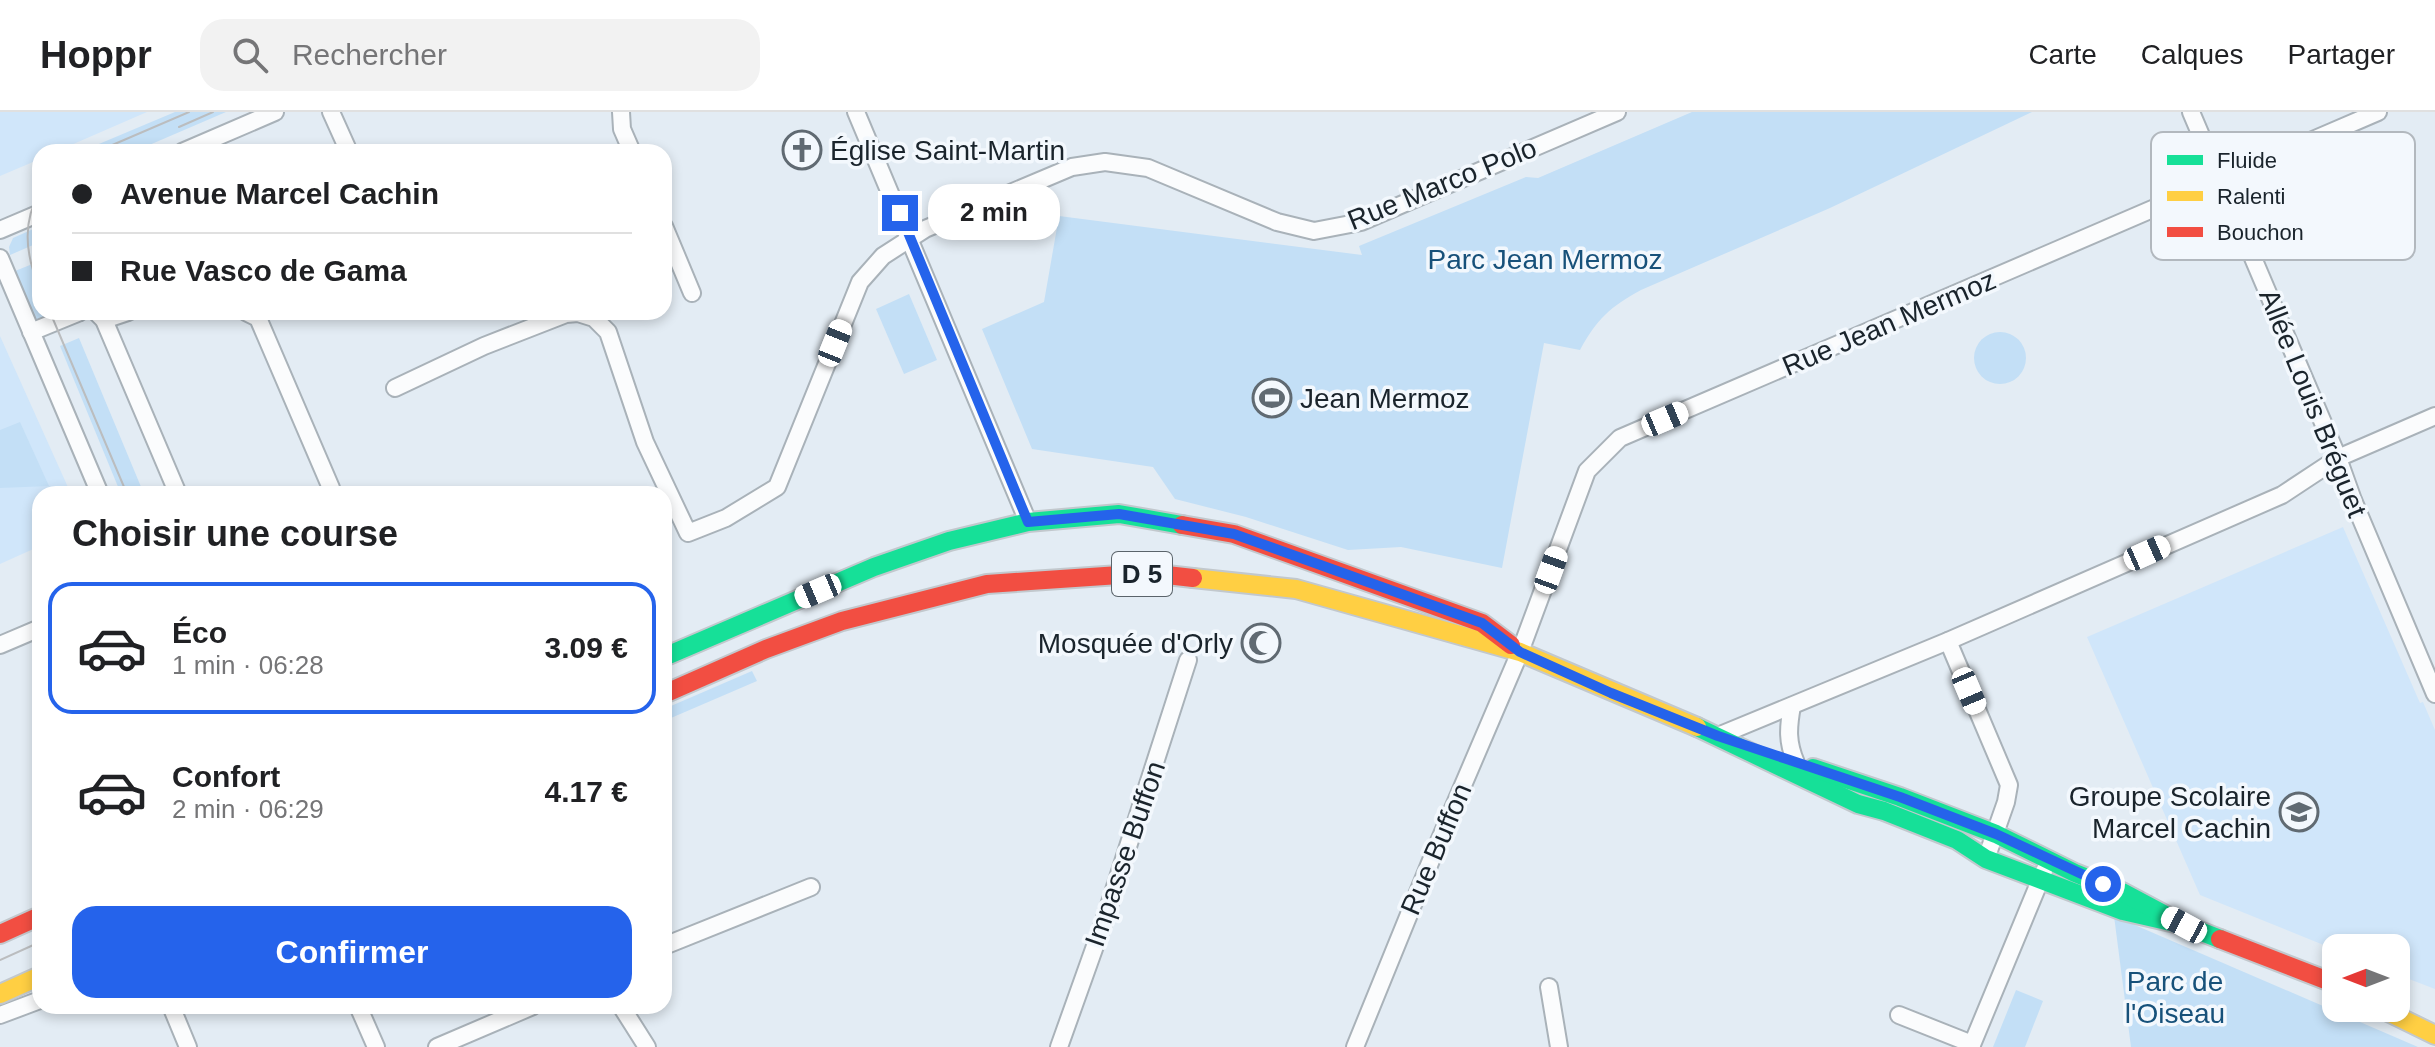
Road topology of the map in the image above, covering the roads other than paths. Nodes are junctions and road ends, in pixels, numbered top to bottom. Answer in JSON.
{"nodes":[{"id":1,"x":275,"y":112,"type":"edge"},
{"id":2,"x":331,"y":112,"type":"edge"},
{"id":3,"x":621,"y":112,"type":"edge"},
{"id":4,"x":856,"y":112,"type":"edge"},
{"id":5,"x":1617,"y":112,"type":"edge"},
{"id":6,"x":2191,"y":112,"type":"edge"},
{"id":7,"x":2378,"y":112,"type":"edge"},
{"id":8,"x":1583,"y":119,"type":"edge"},
{"id":9,"x":2200,"y":132,"type":"edge"},
{"id":10,"x":2332,"y":132,"type":"edge"},
{"id":11,"x":201,"y":144,"type":"edge"},
{"id":12,"x":345,"y":144,"type":"edge"},
{"id":13,"x":629,"y":144,"type":"edge"},
{"id":14,"x":2151,"y":210,"type":"edge"},
{"id":15,"x":32,"y":216,"type":"edge"},
{"id":16,"x":0,"y":230,"type":"edge"},
{"id":17,"x":911,"y":237,"type":"junction"},
{"id":18,"x":672,"y":245,"type":"edge"},
{"id":19,"x":0,"y":258,"type":"edge"},
{"id":20,"x":2254,"y":260,"type":"edge"},
{"id":21,"x":692,"y":293,"type":"dead end"},
{"id":22,"x":60,"y":320,"type":"edge"},
{"id":23,"x":102,"y":320,"type":"edge"},
{"id":24,"x":259,"y":320,"type":"edge"},
{"id":25,"x":551,"y":320,"type":"edge"},
{"id":26,"x":596,"y":320,"type":"edge"},
{"id":27,"x":31,"y":332,"type":"junction"},
{"id":28,"x":395,"y":388,"type":"dead end"},
{"id":29,"x":2435,"y":416,"type":"edge"},
{"id":30,"x":2338,"y":458,"type":"junction"},
{"id":31,"x":97,"y":486,"type":"edge"},
{"id":32,"x":174,"y":486,"type":"edge"},
{"id":33,"x":330,"y":486,"type":"edge"},
{"id":34,"x":666,"y":486,"type":"edge"},
{"id":35,"x":672,"y":499,"type":"edge"},
{"id":36,"x":1028,"y":522,"type":"junction"},
{"id":37,"x":32,"y":631,"type":"edge"},
{"id":38,"x":1948,"y":641,"type":"junction"},
{"id":39,"x":0,"y":645,"type":"edge"},
{"id":40,"x":1520,"y":652,"type":"junction"},
{"id":41,"x":672,"y":654,"type":"edge"},
{"id":42,"x":1188,"y":660,"type":"dead end"},
{"id":43,"x":672,"y":691,"type":"edge"},
{"id":44,"x":2435,"y":694,"type":"edge"},
{"id":45,"x":1792,"y":706,"type":"junction"},
{"id":46,"x":1718,"y":736,"type":"junction"},
{"id":47,"x":1796,"y":763,"type":"junction"},
{"id":48,"x":1996,"y":834,"type":"junction"},
{"id":49,"x":1986,"y":859,"type":"junction"},
{"id":50,"x":2049,"y":859,"type":"junction"},
{"id":51,"x":2040,"y":880,"type":"junction"},
{"id":52,"x":811,"y":887,"type":"dead end"},
{"id":53,"x":32,"y":920,"type":"edge"},
{"id":54,"x":2184,"y":925,"type":"junction"},
{"id":55,"x":0,"y":934,"type":"edge"},
{"id":56,"x":672,"y":943,"type":"edge"},
{"id":57,"x":32,"y":980,"type":"edge"},
{"id":58,"x":2322,"y":980,"type":"edge"},
{"id":59,"x":1549,"y":987,"type":"dead end"},
{"id":60,"x":0,"y":994,"type":"edge"},
{"id":61,"x":32,"y":1003,"type":"edge"},
{"id":62,"x":2410,"y":1010,"type":"edge"},
{"id":63,"x":174,"y":1014,"type":"edge"},
{"id":64,"x":362,"y":1014,"type":"edge"},
{"id":65,"x":514,"y":1014,"type":"edge"},
{"id":66,"x":626,"y":1014,"type":"edge"},
{"id":67,"x":0,"y":1015,"type":"edge"},
{"id":68,"x":1899,"y":1015,"type":"dead end"},
{"id":69,"x":2435,"y":1018,"type":"edge"},
{"id":70,"x":2409,"y":1022,"type":"edge"},
{"id":71,"x":2435,"y":1035,"type":"edge"},
{"id":72,"x":1971,"y":1046,"type":"edge"},
{"id":73,"x":188,"y":1047,"type":"edge"},
{"id":74,"x":376,"y":1047,"type":"edge"},
{"id":75,"x":437,"y":1047,"type":"edge"},
{"id":76,"x":647,"y":1047,"type":"edge"},
{"id":77,"x":1059,"y":1047,"type":"edge"},
{"id":78,"x":1355,"y":1047,"type":"edge"},
{"id":79,"x":1559,"y":1047,"type":"edge"}],
"edges":[{"from":1,"to":11,"type":"street"},
{"from":2,"to":12,"type":"street"},
{"from":3,"to":13,"type":"street"},
{"from":4,"to":17,"type":"street"},
{"from":5,"to":8,"type":"street","name":"Rue Marco Polo"},
{"from":6,"to":9,"type":"street","name":"Allée Louis Bréguet"},
{"from":7,"to":10,"type":"street","name":"Rue Jean Mermoz"},
{"from":8,"to":17,"type":"street","name":"Rue Marco Polo"},
{"from":14,"to":40,"type":"street","name":"Rue Jean Mermoz"},
{"from":15,"to":16,"type":"street"},
{"from":17,"to":35,"type":"street","name":"Rue Marco Polo"},
{"from":17,"to":36,"type":"street"},
{"from":18,"to":21,"type":"street"},
{"from":19,"to":27,"type":"street"},
{"from":20,"to":30,"type":"street","name":"Allée Louis Bréguet"},
{"from":22,"to":27,"type":"street"},
{"from":23,"to":32,"type":"street"},
{"from":24,"to":33,"type":"street"},
{"from":25,"to":28,"type":"street","name":"Rue Marco Polo"},
{"from":26,"to":34,"type":"street","name":"Rue Marco Polo"},
{"from":27,"to":31,"type":"street"},
{"from":29,"to":30,"type":"street"},
{"from":30,"to":38,"type":"street"},
{"from":30,"to":44,"type":"street","name":"Allée Louis Bréguet"},
{"from":36,"to":40,"type":"main road","number":"D 5"},
{"from":36,"to":41,"type":"main road","number":"D 5"},
{"from":37,"to":39,"type":"street"},
{"from":38,"to":45,"type":"street"},
{"from":38,"to":48,"type":"street"},
{"from":40,"to":43,"type":"main road","number":"D 5"},
{"from":40,"to":46,"type":"main road","number":"D 5"},
{"from":40,"to":78,"type":"street","name":"Rue Buffon"},
{"from":42,"to":77,"type":"street","name":"Impasse Buffon"},
{"from":45,"to":46,"type":"street"},
{"from":45,"to":47,"type":"street"},
{"from":46,"to":47,"type":"main road","number":"D 5"},
{"from":46,"to":49,"type":"main road","number":"D 5"},
{"from":47,"to":48,"type":"main road","number":"D 5"},
{"from":48,"to":49,"type":"street"},
{"from":48,"to":50,"type":"main road","number":"D 5"},
{"from":49,"to":51,"type":"main road","number":"D 5"},
{"from":50,"to":51,"type":"street"},
{"from":50,"to":54,"type":"main road","number":"D 5"},
{"from":51,"to":54,"type":"main road","number":"D 5"},
{"from":51,"to":72,"type":"street"},
{"from":52,"to":56,"type":"street"},
{"from":53,"to":55,"type":"main road"},
{"from":54,"to":58,"type":"main road","number":"D 5"},
{"from":57,"to":60,"type":"main road"},
{"from":59,"to":79,"type":"street"},
{"from":61,"to":67,"type":"street"},
{"from":62,"to":69,"type":"main road"},
{"from":63,"to":73,"type":"street"},
{"from":64,"to":74,"type":"street"},
{"from":65,"to":75,"type":"street"},
{"from":66,"to":76,"type":"street"},
{"from":68,"to":72,"type":"street"},
{"from":70,"to":71,"type":"main road"}]}
